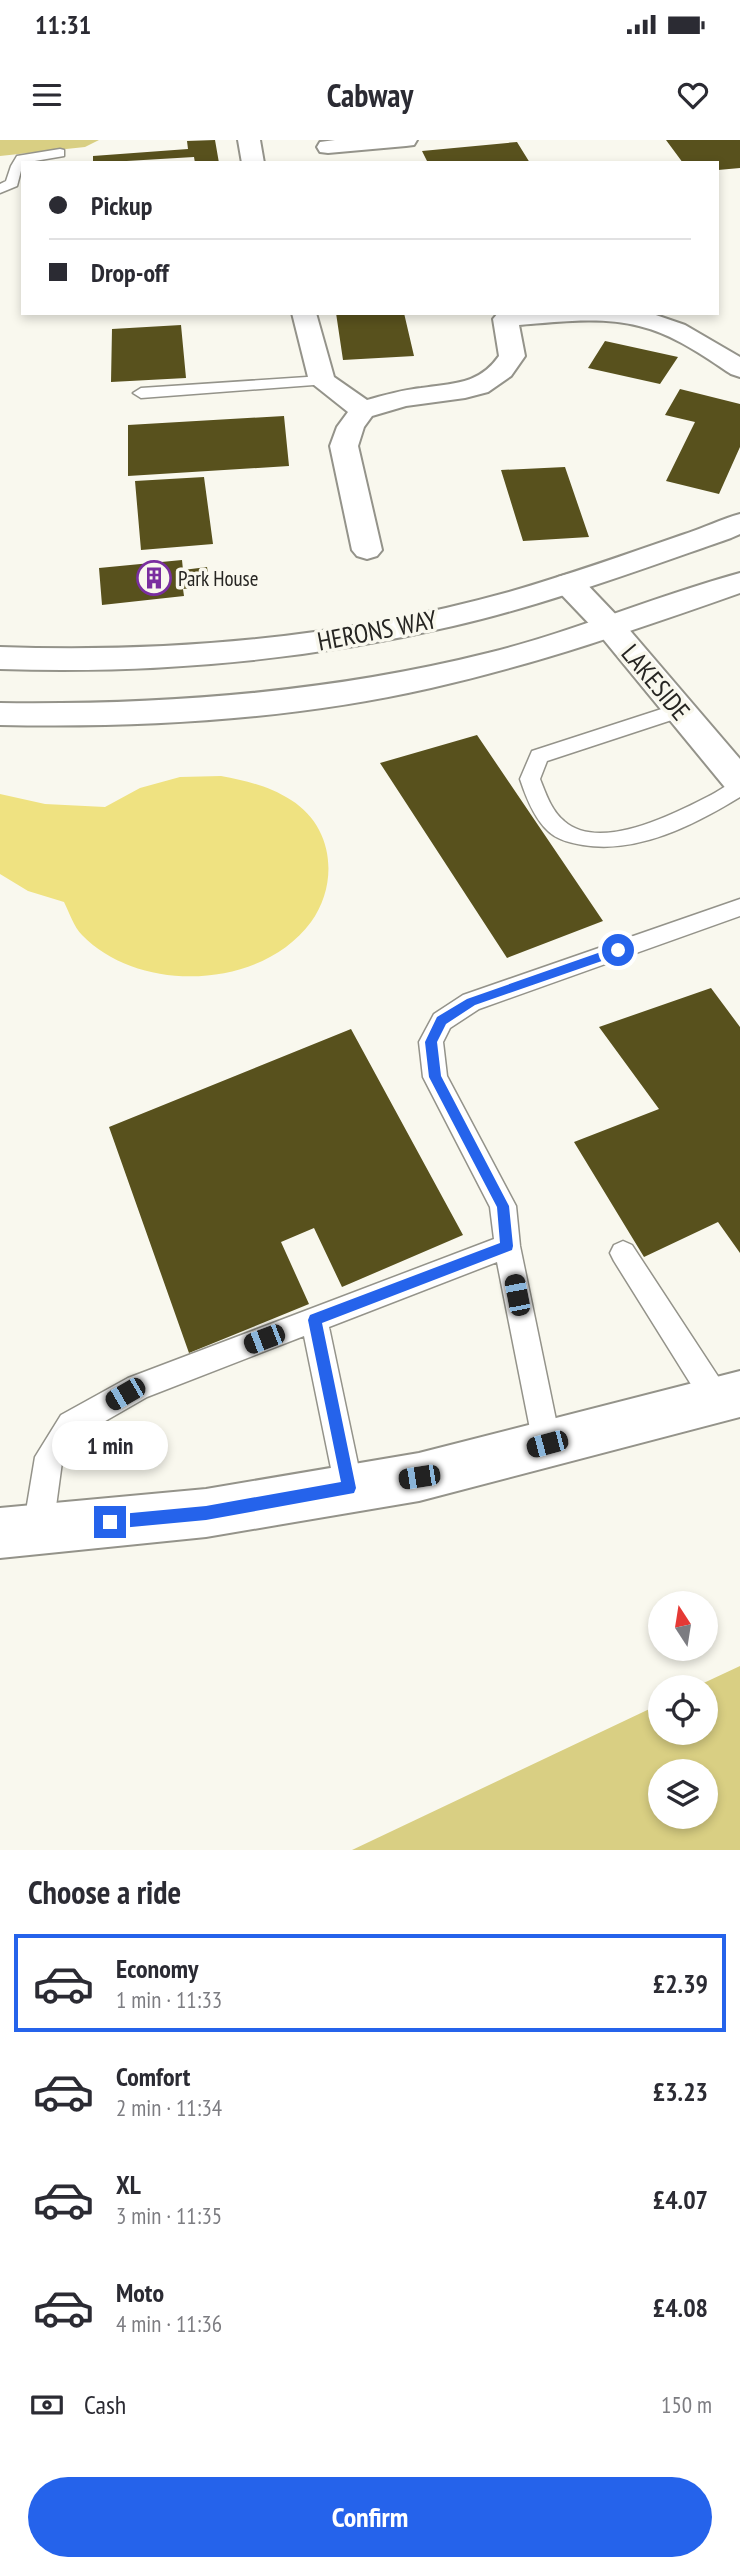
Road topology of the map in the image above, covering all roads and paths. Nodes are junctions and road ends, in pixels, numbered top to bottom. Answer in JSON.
{"nodes":[{"id":1,"x":249,"y":140,"type":"edge"},
{"id":2,"x":406,"y":140,"type":"edge"},
{"id":3,"x":328,"y":147,"type":"dead end"},
{"id":4,"x":60,"y":153,"type":"dead end"},
{"id":5,"x":21,"y":161,"type":"edge"},
{"id":6,"x":21,"y":161,"type":"edge"},
{"id":7,"x":253,"y":161,"type":"edge"},
{"id":8,"x":0,"y":189,"type":"edge"},
{"id":9,"x":304,"y":315,"type":"edge"},
{"id":10,"x":634,"y":315,"type":"edge"},
{"id":11,"x":504,"y":316,"type":"edge"},
{"id":12,"x":740,"y":369,"type":"edge"},
{"id":13,"x":322,"y":381,"type":"junction"},
{"id":14,"x":141,"y":393,"type":"dead end"},
{"id":15,"x":363,"y":410,"type":"junction"},
{"id":16,"x":740,"y":523,"type":"edge"},
{"id":17,"x":367,"y":550,"type":"dead end"},
{"id":18,"x":740,"y":583,"type":"edge"},
{"id":19,"x":569,"y":584,"type":"junction"},
{"id":20,"x":610,"y":627,"type":"junction"},
{"id":21,"x":0,"y":658,"type":"edge"},
{"id":22,"x":680,"y":710,"type":"junction"},
{"id":23,"x":0,"y":714,"type":"edge"},
{"id":24,"x":740,"y":784,"type":"edge"},
{"id":25,"x":740,"y":907,"type":"edge"},
{"id":26,"x":507,"y":1246,"type":"junction"},
{"id":27,"x":623,"y":1252,"type":"dead end"},
{"id":28,"x":314,"y":1320,"type":"junction"},
{"id":29,"x":729,"y":1397,"type":"edge"},
{"id":30,"x":547,"y":1444,"type":"junction"},
{"id":31,"x":349,"y":1488,"type":"junction"},
{"id":32,"x":19,"y":1531,"type":"edge"}],
"edges":[{"from":1,"to":7,"type":"street"},
{"from":2,"to":3,"type":"street"},
{"from":4,"to":5,"type":"lane"},
{"from":6,"to":8,"type":"lane"},
{"from":9,"to":13,"type":"street"},
{"from":10,"to":11,"type":"street"},
{"from":10,"to":12,"type":"street"},
{"from":11,"to":15,"type":"street"},
{"from":13,"to":14,"type":"lane"},
{"from":13,"to":15,"type":"street"},
{"from":15,"to":17,"type":"street"},
{"from":16,"to":19,"type":"street","name":"HERONS WAY"},
{"from":18,"to":20,"type":"street","name":"HERONS WAY"},
{"from":19,"to":20,"type":"street","name":"LAKESIDE"},
{"from":19,"to":21,"type":"street","name":"HERONS WAY"},
{"from":20,"to":22,"type":"street","name":"LAKESIDE"},
{"from":20,"to":23,"type":"street","name":"HERONS WAY"},
{"from":22,"to":24,"type":"street","name":"LAKESIDE"},
{"from":22,"to":24,"type":"lane"},
{"from":25,"to":26,"type":"lane"},
{"from":26,"to":28,"type":"lane"},
{"from":26,"to":30,"type":"lane"},
{"from":27,"to":29,"type":"lane"},
{"from":28,"to":31,"type":"lane"},
{"from":28,"to":32,"type":"lane"},
{"from":29,"to":30,"type":"street"},
{"from":30,"to":31,"type":"street"},
{"from":31,"to":32,"type":"street"}]}
